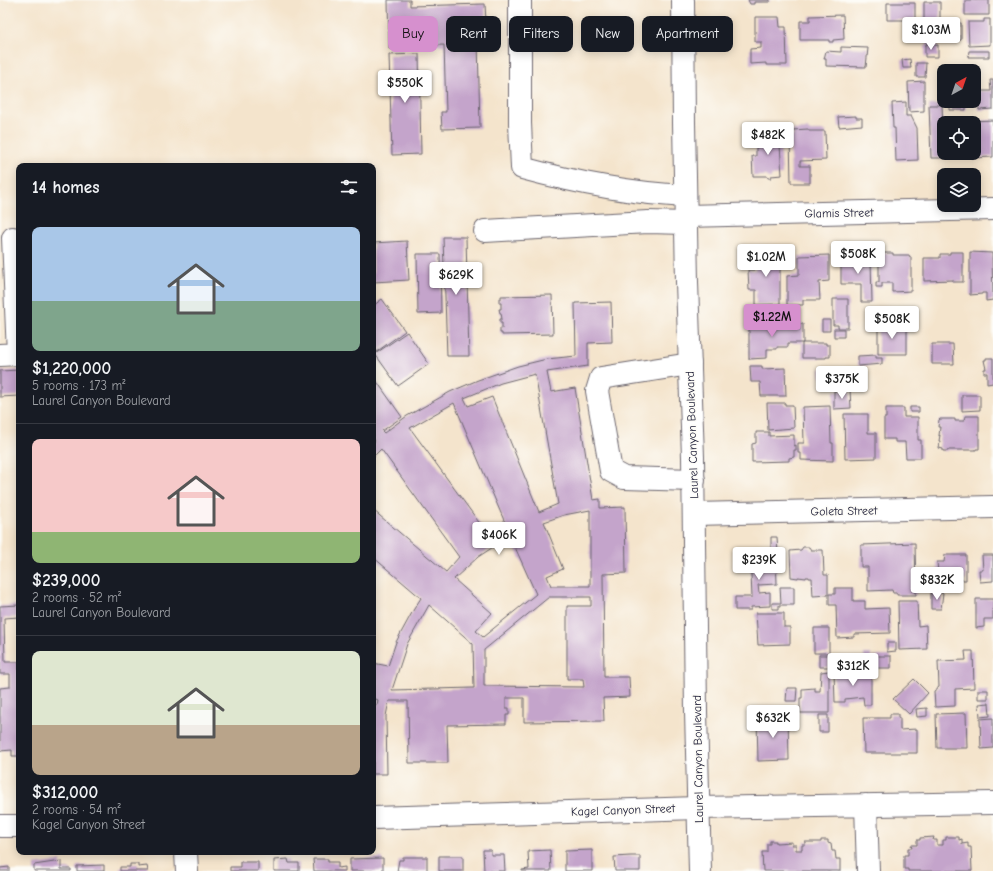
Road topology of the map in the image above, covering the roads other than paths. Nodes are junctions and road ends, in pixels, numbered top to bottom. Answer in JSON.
{"nodes":[{"id":1,"x":520,"y":0,"type":"edge"},
{"id":2,"x":683,"y":0,"type":"edge"},
{"id":3,"x":993,"y":209,"type":"edge"},
{"id":4,"x":686,"y":212,"type":"junction"},
{"id":5,"x":485,"y":231,"type":"dead end"},
{"id":6,"x":11,"y":238,"type":"edge"},
{"id":7,"x":16,"y":321,"type":"edge"},
{"id":8,"x":0,"y":354,"type":"edge"},
{"id":9,"x":16,"y":354,"type":"edge"},
{"id":10,"x":690,"y":364,"type":"junction"},
{"id":11,"x":694,"y":480,"type":"junction"},
{"id":12,"x":993,"y":507,"type":"edge"},
{"id":13,"x":695,"y":514,"type":"junction"},
{"id":14,"x":993,"y":803,"type":"edge"},
{"id":15,"x":866,"y":805,"type":"junction"},
{"id":16,"x":698,"y":808,"type":"junction"},
{"id":17,"x":376,"y":818,"type":"edge"},
{"id":18,"x":0,"y":826,"type":"edge"},
{"id":19,"x":16,"y":826,"type":"edge"},
{"id":20,"x":186,"y":855,"type":"edge"},
{"id":21,"x":186,"y":871,"type":"edge"},
{"id":22,"x":700,"y":871,"type":"edge"},
{"id":23,"x":868,"y":871,"type":"edge"}],
"edges":[{"from":1,"to":4,"type":"street"},
{"from":2,"to":4,"type":"street","name":"Laurel Canyon Boulevard"},
{"from":3,"to":4,"type":"street","name":"Glamis Street"},
{"from":4,"to":5,"type":"street"},
{"from":4,"to":10,"type":"street","name":"Laurel Canyon Boulevard"},
{"from":6,"to":7,"type":"street"},
{"from":8,"to":9,"type":"street"},
{"from":10,"to":11,"type":"street","name":"Laurel Canyon Boulevard"},
{"from":10,"to":11,"type":"street"},
{"from":11,"to":13,"type":"street","name":"Laurel Canyon Boulevard"},
{"from":12,"to":13,"type":"street","name":"Goleta Street"},
{"from":13,"to":16,"type":"street","name":"Laurel Canyon Boulevard"},
{"from":14,"to":15,"type":"street","name":"Kagel Canyon Street"},
{"from":15,"to":16,"type":"street","name":"Kagel Canyon Street"},
{"from":15,"to":23,"type":"street"},
{"from":16,"to":17,"type":"street","name":"Kagel Canyon Street"},
{"from":16,"to":22,"type":"street","name":"Laurel Canyon Boulevard"},
{"from":18,"to":19,"type":"street"},
{"from":20,"to":21,"type":"street"}]}
